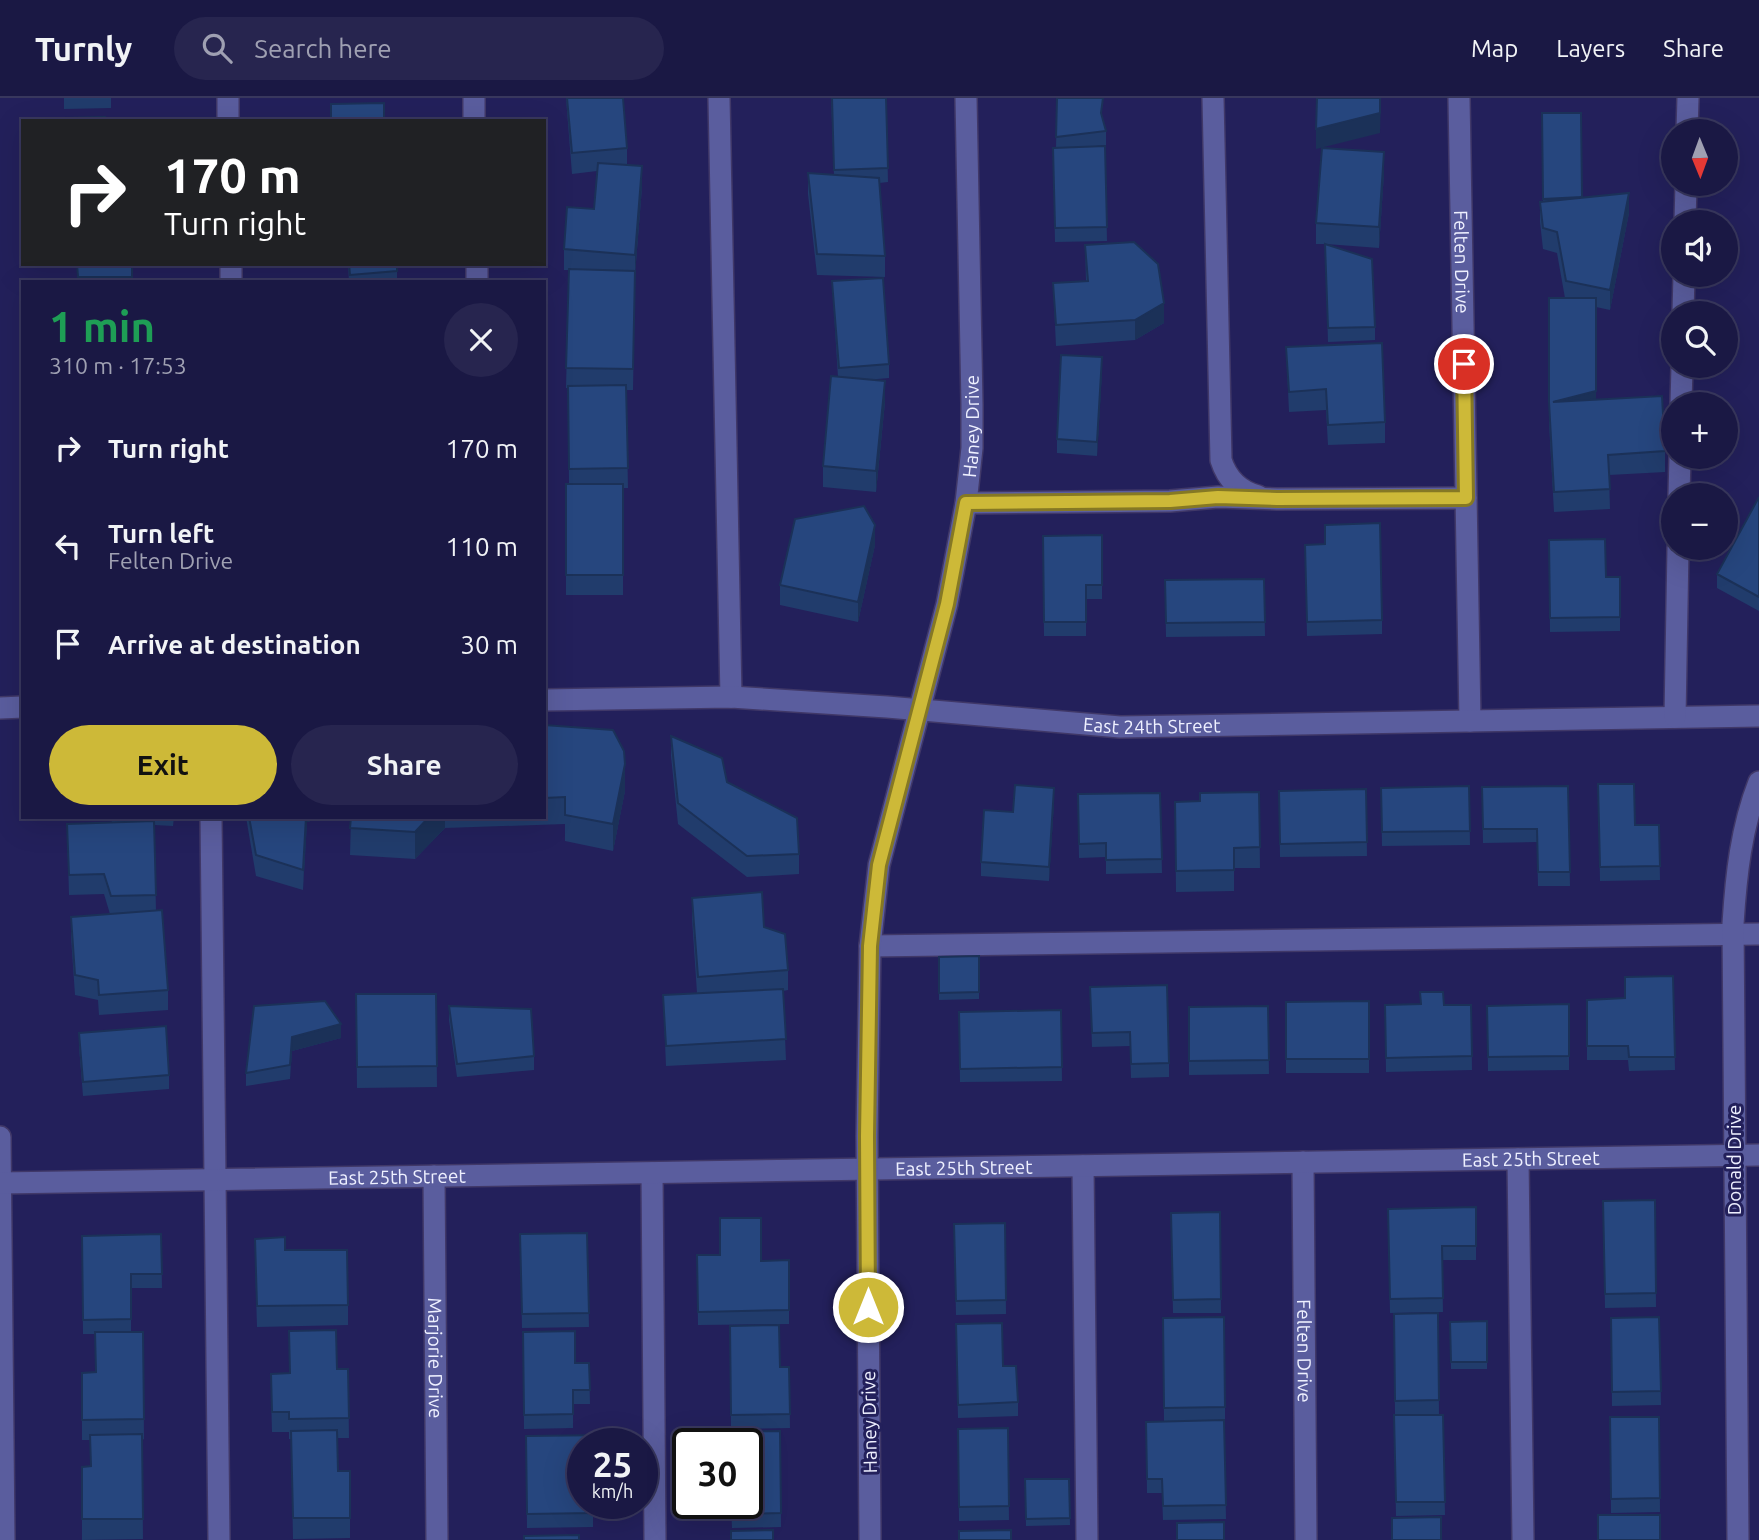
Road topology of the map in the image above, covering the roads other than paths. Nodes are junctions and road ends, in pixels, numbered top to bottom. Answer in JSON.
{"nodes":[{"id":1,"x":228,"y":98,"type":"edge"},
{"id":2,"x":474,"y":98,"type":"edge"},
{"id":3,"x":719,"y":98,"type":"edge"},
{"id":4,"x":966,"y":98,"type":"edge"},
{"id":5,"x":1213,"y":98,"type":"edge"},
{"id":6,"x":1459,"y":98,"type":"edge"},
{"id":7,"x":1688,"y":98,"type":"edge"},
{"id":8,"x":228,"y":119,"type":"edge"},
{"id":9,"x":474,"y":119,"type":"edge"},
{"id":10,"x":1687,"y":119,"type":"edge"},
{"id":11,"x":1221,"y":460,"type":"junction"},
{"id":12,"x":1466,"y":498,"type":"junction"},
{"id":13,"x":1277,"y":499,"type":"junction"},
{"id":14,"x":1170,"y":501,"type":"junction"},
{"id":15,"x":966,"y":503,"type":"junction"},
{"id":16,"x":1678,"y":560,"type":"edge"},
{"id":17,"x":731,"y":697,"type":"junction"},
{"id":18,"x":546,"y":700,"type":"edge"},
{"id":19,"x":21,"y":707,"type":"edge"},
{"id":20,"x":0,"y":708,"type":"edge"},
{"id":21,"x":919,"y":710,"type":"junction"},
{"id":22,"x":1759,"y":716,"type":"edge"},
{"id":23,"x":1675,"y":717,"type":"junction"},
{"id":24,"x":1470,"y":721,"type":"junction"},
{"id":25,"x":1759,"y":782,"type":"edge"},
{"id":26,"x":211,"y":819,"type":"edge"},
{"id":27,"x":1734,"y":934,"type":"junction"},
{"id":28,"x":1759,"y":934,"type":"edge"},
{"id":29,"x":870,"y":946,"type":"junction"},
{"id":30,"x":0,"y":1137,"type":"edge"},
{"id":31,"x":1734,"y":1155,"type":"junction"},
{"id":32,"x":1759,"y":1155,"type":"edge"},
{"id":33,"x":1518,"y":1159,"type":"junction"},
{"id":34,"x":1303,"y":1162,"type":"junction"},
{"id":35,"x":1083,"y":1166,"type":"junction"},
{"id":36,"x":867,"y":1169,"type":"junction"},
{"id":37,"x":652,"y":1173,"type":"junction"},
{"id":38,"x":434,"y":1176,"type":"junction"},
{"id":39,"x":216,"y":1179,"type":"junction"},
{"id":40,"x":0,"y":1183,"type":"edge"},
{"id":41,"x":4,"y":1540,"type":"edge"},
{"id":42,"x":219,"y":1540,"type":"edge"},
{"id":43,"x":438,"y":1540,"type":"edge"},
{"id":44,"x":655,"y":1540,"type":"edge"},
{"id":45,"x":870,"y":1540,"type":"edge"},
{"id":46,"x":1087,"y":1540,"type":"edge"},
{"id":47,"x":1306,"y":1540,"type":"edge"},
{"id":48,"x":1523,"y":1540,"type":"edge"},
{"id":49,"x":1738,"y":1540,"type":"edge"}],
"edges":[{"from":1,"to":8,"type":"street"},
{"from":2,"to":9,"type":"street"},
{"from":3,"to":17,"type":"street"},
{"from":4,"to":15,"type":"street","name":"Haney Drive"},
{"from":5,"to":11,"type":"street"},
{"from":6,"to":12,"type":"street","name":"Felten Drive"},
{"from":7,"to":10,"type":"street"},
{"from":11,"to":13,"type":"street"},
{"from":11,"to":14,"type":"street"},
{"from":12,"to":13,"type":"street"},
{"from":12,"to":24,"type":"street","name":"Felten Drive"},
{"from":13,"to":14,"type":"street"},
{"from":14,"to":15,"type":"street"},
{"from":15,"to":21,"type":"street","name":"Haney Drive"},
{"from":16,"to":23,"type":"street"},
{"from":17,"to":18,"type":"street","name":"East 24th Street"},
{"from":17,"to":21,"type":"street","name":"East 24th Street"},
{"from":19,"to":20,"type":"street"},
{"from":21,"to":24,"type":"street","name":"East 24th Street"},
{"from":21,"to":29,"type":"street","name":"Haney Drive"},
{"from":22,"to":23,"type":"street","name":"East 24th Street"},
{"from":23,"to":24,"type":"street","name":"East 24th Street"},
{"from":25,"to":27,"type":"street","name":"Donald Drive"},
{"from":26,"to":39,"type":"street"},
{"from":27,"to":28,"type":"street"},
{"from":27,"to":29,"type":"street"},
{"from":27,"to":31,"type":"street","name":"Donald Drive"},
{"from":29,"to":36,"type":"street","name":"Haney Drive"},
{"from":30,"to":40,"type":"street"},
{"from":31,"to":32,"type":"street","name":"East 25th Street"},
{"from":31,"to":33,"type":"street","name":"East 25th Street"},
{"from":31,"to":49,"type":"street","name":"Donald Drive"},
{"from":33,"to":34,"type":"street","name":"East 25th Street"},
{"from":33,"to":48,"type":"street"},
{"from":34,"to":35,"type":"street","name":"East 25th Street"},
{"from":34,"to":47,"type":"street","name":"Felten Drive"},
{"from":35,"to":36,"type":"street","name":"East 25th Street"},
{"from":35,"to":46,"type":"street"},
{"from":36,"to":37,"type":"street","name":"East 25th Street"},
{"from":36,"to":45,"type":"street","name":"Haney Drive"},
{"from":37,"to":38,"type":"street","name":"East 25th Street"},
{"from":37,"to":44,"type":"street"},
{"from":38,"to":39,"type":"street","name":"East 25th Street"},
{"from":38,"to":43,"type":"street","name":"Marjorie Drive"},
{"from":39,"to":40,"type":"street","name":"East 25th Street"},
{"from":39,"to":42,"type":"street"},
{"from":40,"to":41,"type":"street"}]}
